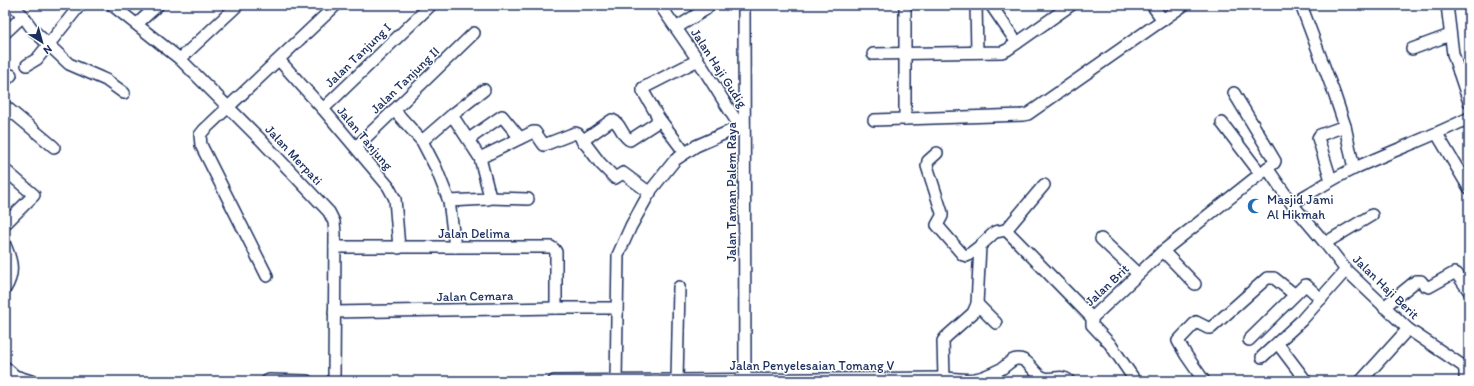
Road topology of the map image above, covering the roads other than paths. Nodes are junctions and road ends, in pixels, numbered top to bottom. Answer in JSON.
{"nodes":[{"id":1,"x":13,"y":5,"type":"edge"},
{"id":2,"x":80,"y":5,"type":"edge"},
{"id":3,"x":112,"y":5,"type":"edge"},
{"id":4,"x":158,"y":5,"type":"edge"},
{"id":5,"x":238,"y":5,"type":"edge"},
{"id":6,"x":336,"y":5,"type":"edge"},
{"id":7,"x":431,"y":5,"type":"edge"},
{"id":8,"x":660,"y":5,"type":"edge"},
{"id":9,"x":709,"y":5,"type":"edge"},
{"id":10,"x":744,"y":5,"type":"edge"},
{"id":11,"x":905,"y":5,"type":"edge"},
{"id":12,"x":976,"y":5,"type":"edge"},
{"id":13,"x":991,"y":5,"type":"edge"},
{"id":14,"x":1071,"y":5,"type":"edge"},
{"id":15,"x":1152,"y":5,"type":"edge"},
{"id":16,"x":1184,"y":5,"type":"edge"},
{"id":17,"x":1301,"y":5,"type":"edge"},
{"id":18,"x":1447,"y":5,"type":"edge"},
{"id":19,"x":23,"y":16,"type":"junction"},
{"id":20,"x":1163,"y":20,"type":"junction"},
{"id":21,"x":137,"y":24,"type":"junction"},
{"id":22,"x":676,"y":28,"type":"junction"},
{"id":23,"x":5,"y":33,"type":"edge"},
{"id":24,"x":474,"y":33,"type":"dead end"},
{"id":25,"x":1450,"y":35,"type":"junction"},
{"id":26,"x":1017,"y":43,"type":"junction"},
{"id":27,"x":48,"y":44,"type":"junction"},
{"id":28,"x":1412,"y":49,"type":"dead end"},
{"id":29,"x":977,"y":52,"type":"junction"},
{"id":30,"x":873,"y":54,"type":"dead end"},
{"id":31,"x":905,"y":54,"type":"junction"},
{"id":32,"x":180,"y":59,"type":"junction"},
{"id":33,"x":278,"y":60,"type":"junction"},
{"id":34,"x":698,"y":60,"type":"junction"},
{"id":35,"x":27,"y":65,"type":"dead end"},
{"id":36,"x":1464,"y":70,"type":"edge"},
{"id":37,"x":484,"y":90,"type":"dead end"},
{"id":38,"x":124,"y":93,"type":"dead end"},
{"id":39,"x":1234,"y":93,"type":"dead end"},
{"id":40,"x":1469,"y":102,"type":"edge"},
{"id":41,"x":5,"y":106,"type":"edge"},
{"id":42,"x":228,"y":107,"type":"junction"},
{"id":43,"x":323,"y":109,"type":"junction"},
{"id":44,"x":394,"y":110,"type":"junction"},
{"id":45,"x":452,"y":115,"type":"junction"},
{"id":46,"x":658,"y":117,"type":"junction"},
{"id":47,"x":1469,"y":118,"type":"edge"},
{"id":48,"x":905,"y":119,"type":"junction"},
{"id":49,"x":874,"y":120,"type":"dead end"},
{"id":50,"x":1222,"y":123,"type":"dead end"},
{"id":51,"x":741,"y":126,"type":"junction"},
{"id":52,"x":1345,"y":126,"type":"junction"},
{"id":53,"x":1437,"y":134,"type":"junction"},
{"id":54,"x":520,"y":138,"type":"junction"},
{"id":55,"x":469,"y":139,"type":"junction"},
{"id":56,"x":422,"y":141,"type":"junction"},
{"id":57,"x":582,"y":141,"type":"junction"},
{"id":58,"x":54,"y":147,"type":"dead end"},
{"id":59,"x":356,"y":147,"type":"junction"},
{"id":60,"x":685,"y":153,"type":"junction"},
{"id":61,"x":937,"y":153,"type":"dead end"},
{"id":62,"x":480,"y":158,"type":"junction"},
{"id":63,"x":1354,"y":169,"type":"junction"},
{"id":64,"x":5,"y":170,"type":"edge"},
{"id":65,"x":1264,"y":171,"type":"junction"},
{"id":66,"x":1331,"y":180,"type":"junction"},
{"id":67,"x":1044,"y":185,"type":"dead end"},
{"id":68,"x":1469,"y":188,"type":"edge"},
{"id":69,"x":650,"y":192,"type":"junction"},
{"id":70,"x":489,"y":198,"type":"junction"},
{"id":71,"x":528,"y":199,"type":"dead end"},
{"id":72,"x":449,"y":201,"type":"junction"},
{"id":73,"x":1292,"y":204,"type":"junction"},
{"id":74,"x":1372,"y":215,"type":"dead end"},
{"id":75,"x":5,"y":224,"type":"edge"},
{"id":76,"x":1006,"y":230,"type":"junction"},
{"id":77,"x":1102,"y":239,"type":"dead end"},
{"id":78,"x":1325,"y":243,"type":"junction"},
{"id":79,"x":5,"y":245,"type":"edge"},
{"id":80,"x":980,"y":246,"type":"junction"},
{"id":81,"x":335,"y":247,"type":"junction"},
{"id":82,"x":455,"y":247,"type":"junction"},
{"id":83,"x":399,"y":248,"type":"junction"},
{"id":84,"x":1163,"y":251,"type":"junction"},
{"id":85,"x":1346,"y":270,"type":"junction"},
{"id":86,"x":1138,"y":274,"type":"junction"},
{"id":87,"x":267,"y":276,"type":"dead end"},
{"id":88,"x":1196,"y":284,"type":"dead end"},
{"id":89,"x":679,"y":287,"type":"dead end"},
{"id":90,"x":5,"y":289,"type":"edge"},
{"id":91,"x":1469,"y":292,"type":"edge"},
{"id":92,"x":1294,"y":294,"type":"junction"},
{"id":93,"x":1321,"y":299,"type":"junction"},
{"id":94,"x":977,"y":304,"type":"junction"},
{"id":95,"x":1384,"y":307,"type":"junction"},
{"id":96,"x":556,"y":308,"type":"junction"},
{"id":97,"x":616,"y":308,"type":"junction"},
{"id":98,"x":334,"y":312,"type":"junction"},
{"id":99,"x":1092,"y":318,"type":"junction"},
{"id":100,"x":996,"y":323,"type":"dead end"},
{"id":101,"x":1408,"y":329,"type":"junction"},
{"id":102,"x":1249,"y":340,"type":"dead end"},
{"id":103,"x":1278,"y":344,"type":"junction"},
{"id":104,"x":1262,"y":357,"type":"dead end"},
{"id":105,"x":5,"y":367,"type":"edge"},
{"id":106,"x":938,"y":379,"type":"edge"},
{"id":107,"x":677,"y":380,"type":"edge"},
{"id":108,"x":745,"y":380,"type":"edge"},
{"id":109,"x":816,"y":380,"type":"edge"},
{"id":110,"x":882,"y":380,"type":"edge"},
{"id":111,"x":976,"y":380,"type":"edge"},
{"id":112,"x":31,"y":381,"type":"edge"},
{"id":113,"x":267,"y":381,"type":"edge"},
{"id":114,"x":307,"y":381,"type":"edge"},
{"id":115,"x":334,"y":381,"type":"edge"},
{"id":116,"x":554,"y":381,"type":"edge"},
{"id":117,"x":616,"y":381,"type":"edge"},
{"id":118,"x":1069,"y":381,"type":"edge"},
{"id":119,"x":1134,"y":381,"type":"edge"},
{"id":120,"x":1204,"y":381,"type":"edge"},
{"id":121,"x":1306,"y":381,"type":"edge"},
{"id":122,"x":1361,"y":381,"type":"edge"},
{"id":123,"x":1465,"y":381,"type":"edge"}],
"edges":[{"from":1,"to":19,"type":"street"},
{"from":2,"to":27,"type":"street"},
{"from":3,"to":21,"type":"street","name":"Jalan Merpati"},
{"from":4,"to":21,"type":"street"},
{"from":5,"to":32,"type":"street"},
{"from":6,"to":33,"type":"street"},
{"from":7,"to":43,"type":"street","name":"Jalan Tanjung I"},
{"from":8,"to":22,"type":"street","name":"Jalan Haji Gudig"},
{"from":9,"to":22,"type":"street"},
{"from":10,"to":51,"type":"street","name":"Jalan Taman Palem Raya"},
{"from":11,"to":31,"type":"street"},
{"from":12,"to":29,"type":"street"},
{"from":13,"to":26,"type":"street"},
{"from":14,"to":26,"type":"street"},
{"from":15,"to":20,"type":"street"},
{"from":16,"to":20,"type":"street"},
{"from":17,"to":52,"type":"street"},
{"from":18,"to":25,"type":"street"},
{"from":19,"to":23,"type":"street"},
{"from":19,"to":27,"type":"street"},
{"from":20,"to":48,"type":"street"},
{"from":21,"to":32,"type":"street","name":"Jalan Merpati"},
{"from":22,"to":34,"type":"street","name":"Jalan Haji Gudig"},
{"from":24,"to":44,"type":"street","name":"Jalan Tanjung II"},
{"from":25,"to":28,"type":"street"},
{"from":25,"to":36,"type":"street"},
{"from":26,"to":29,"type":"street"},
{"from":27,"to":35,"type":"street"},
{"from":27,"to":38,"type":"street"},
{"from":29,"to":31,"type":"street"},
{"from":30,"to":31,"type":"street"},
{"from":31,"to":48,"type":"street"},
{"from":32,"to":42,"type":"street","name":"Jalan Merpati"},
{"from":33,"to":42,"type":"street"},
{"from":33,"to":43,"type":"street","name":"Jalan Tanjung"},
{"from":34,"to":46,"type":"street"},
{"from":34,"to":51,"type":"street","name":"Jalan Haji Gudig"},
{"from":36,"to":40,"type":"street"},
{"from":37,"to":45,"type":"street"},
{"from":39,"to":65,"type":"street"},
{"from":41,"to":58,"type":"street"},
{"from":42,"to":81,"type":"street","name":"Jalan Merpati"},
{"from":42,"to":87,"type":"street"},
{"from":43,"to":59,"type":"street","name":"Jalan Tanjung"},
{"from":44,"to":56,"type":"street"},
{"from":44,"to":59,"type":"street","name":"Jalan Tanjung II"},
{"from":45,"to":55,"type":"street"},
{"from":45,"to":56,"type":"street"},
{"from":46,"to":57,"type":"street"},
{"from":46,"to":60,"type":"street"},
{"from":47,"to":53,"type":"street"},
{"from":48,"to":49,"type":"street"},
{"from":50,"to":65,"type":"street","name":"Jalan Haji Berit"},
{"from":51,"to":60,"type":"street","name":"Jalan Haji Gudig"},
{"from":51,"to":108,"type":"street","name":"Jalan Taman Palem Raya"},
{"from":52,"to":63,"type":"street"},
{"from":52,"to":66,"type":"street"},
{"from":53,"to":63,"type":"street"},
{"from":53,"to":68,"type":"street"},
{"from":54,"to":55,"type":"street"},
{"from":54,"to":57,"type":"street"},
{"from":54,"to":62,"type":"street"},
{"from":55,"to":62,"type":"street"},
{"from":56,"to":72,"type":"street"},
{"from":57,"to":69,"type":"street"},
{"from":59,"to":83,"type":"street","name":"Jalan Tanjung"},
{"from":60,"to":69,"type":"street","name":"Jalan Haji Gudig"},
{"from":61,"to":80,"type":"street"},
{"from":62,"to":70,"type":"street"},
{"from":63,"to":66,"type":"street"},
{"from":64,"to":75,"type":"street"},
{"from":65,"to":73,"type":"street","name":"Jalan Haji Berit"},
{"from":65,"to":84,"type":"street","name":"Jalan Brit"},
{"from":66,"to":73,"type":"street"},
{"from":67,"to":76,"type":"street"},
{"from":69,"to":97,"type":"street","name":"Jalan Haji Gudig"},
{"from":70,"to":71,"type":"street"},
{"from":70,"to":72,"type":"street"},
{"from":72,"to":82,"type":"street"},
{"from":73,"to":78,"type":"street","name":"Jalan Haji Berit"},
{"from":74,"to":78,"type":"street"},
{"from":76,"to":80,"type":"street"},
{"from":76,"to":99,"type":"street","name":"Jalan Brit"},
{"from":77,"to":86,"type":"street"},
{"from":78,"to":85,"type":"street","name":"Jalan Haji Berit"},
{"from":79,"to":90,"type":"street"},
{"from":80,"to":94,"type":"street"},
{"from":81,"to":83,"type":"street","name":"Jalan Delima"},
{"from":81,"to":98,"type":"street","name":"Jalan Merpati"},
{"from":82,"to":83,"type":"street","name":"Jalan Delima"},
{"from":82,"to":96,"type":"street","name":"Jalan Delima"},
{"from":84,"to":86,"type":"street","name":"Jalan Brit"},
{"from":84,"to":88,"type":"street"},
{"from":85,"to":93,"type":"street"},
{"from":85,"to":95,"type":"street","name":"Jalan Haji Berit"},
{"from":86,"to":99,"type":"street","name":"Jalan Brit"},
{"from":89,"to":107,"type":"street"},
{"from":91,"to":95,"type":"street"},
{"from":92,"to":93,"type":"street"},
{"from":92,"to":102,"type":"street"},
{"from":92,"to":120,"type":"street"},
{"from":93,"to":103,"type":"street"},
{"from":94,"to":100,"type":"street"},
{"from":94,"to":106,"type":"street"},
{"from":95,"to":101,"type":"street","name":"Jalan Haji Berit"},
{"from":96,"to":97,"type":"street","name":"Jalan Cemara"},
{"from":96,"to":98,"type":"street","name":"Jalan Cemara"},
{"from":97,"to":117,"type":"street"},
{"from":98,"to":115,"type":"street","name":"Jalan Merpati"},
{"from":99,"to":119,"type":"street"},
{"from":101,"to":122,"type":"street"},
{"from":101,"to":123,"type":"street","name":"Jalan Haji Berit"},
{"from":103,"to":104,"type":"street"},
{"from":103,"to":121,"type":"street"},
{"from":105,"to":112,"type":"street"},
{"from":106,"to":110,"type":"street","name":"Jalan Penyelesaian Tomang V"},
{"from":106,"to":111,"type":"street","name":"Jalan Penyelesaian Tomang V"},
{"from":107,"to":108,"type":"street","name":"Jalan Penyelesaian Tomang V"},
{"from":107,"to":117,"type":"street","name":"Jalan Penyelesaian Tomang V"},
{"from":108,"to":109,"type":"street","name":"Jalan Penyelesaian Tomang V"},
{"from":109,"to":110,"type":"street","name":"Jalan Penyelesaian Tomang V"},
{"from":111,"to":118,"type":"street"},
{"from":113,"to":114,"type":"street"},
{"from":116,"to":117,"type":"street","name":"Jalan Penyelesaian Tomang V"}]}
